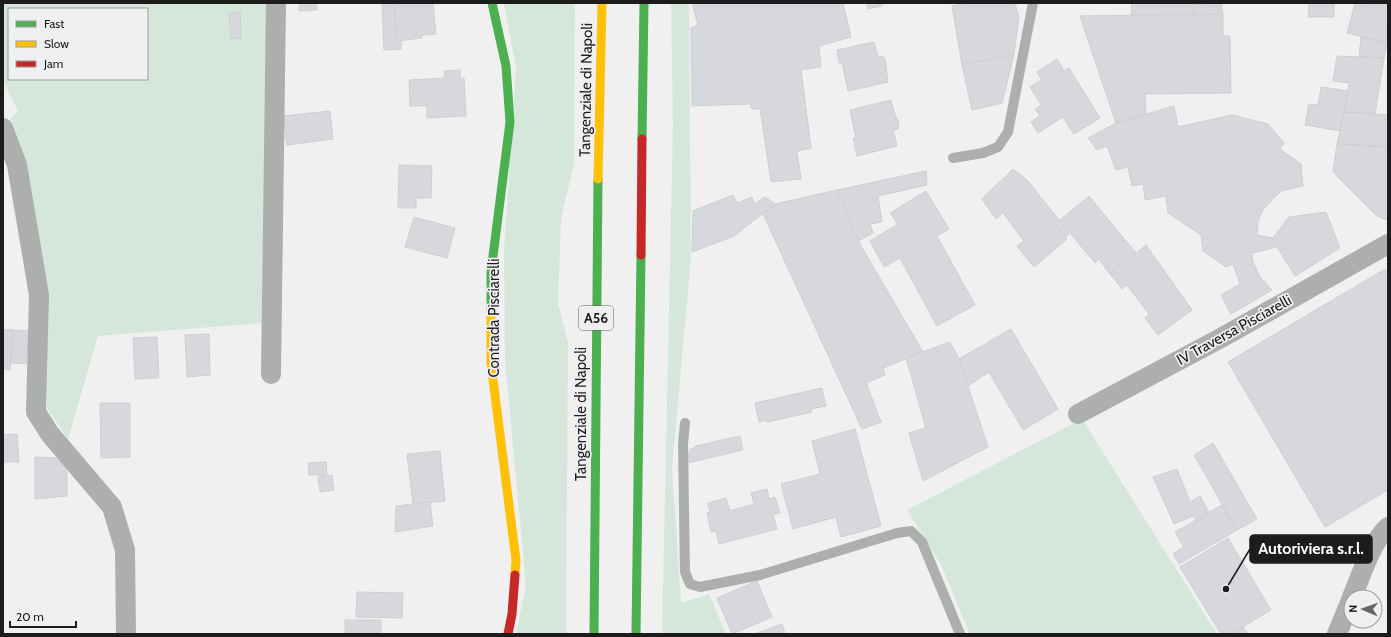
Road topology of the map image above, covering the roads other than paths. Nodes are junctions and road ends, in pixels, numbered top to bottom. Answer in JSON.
{"nodes":[{"id":1,"x":276,"y":3,"type":"edge"},
{"id":2,"x":492,"y":3,"type":"edge"},
{"id":3,"x":602,"y":3,"type":"edge"},
{"id":4,"x":644,"y":3,"type":"edge"},
{"id":5,"x":1033,"y":3,"type":"edge"},
{"id":6,"x":3,"y":128,"type":"edge"},
{"id":7,"x":953,"y":158,"type":"dead end"},
{"id":8,"x":1388,"y":244,"type":"edge"},
{"id":9,"x":271,"y":374,"type":"dead end"},
{"id":10,"x":1078,"y":414,"type":"dead end"},
{"id":11,"x":684,"y":423,"type":"dead end"},
{"id":12,"x":1388,"y":527,"type":"edge"},
{"id":13,"x":1355,"y":589,"type":"edge"},
{"id":14,"x":1343,"y":618,"type":"edge"},
{"id":15,"x":126,"y":634,"type":"edge"},
{"id":16,"x":508,"y":634,"type":"edge"},
{"id":17,"x":594,"y":634,"type":"edge"},
{"id":18,"x":636,"y":634,"type":"edge"},
{"id":19,"x":960,"y":634,"type":"edge"},
{"id":20,"x":1336,"y":634,"type":"edge"}],
"edges":[{"from":1,"to":9,"type":"street"},
{"from":2,"to":16,"type":"main road","name":"Contrada Pisciarelli"},
{"from":3,"to":17,"type":"main road","name":"Tangenziale di Napoli","number":"A56"},
{"from":4,"to":18,"type":"main road"},
{"from":5,"to":7,"type":"lane"},
{"from":6,"to":15,"type":"street"},
{"from":8,"to":10,"type":"street","name":"IV Traversa Pisciarelli"},
{"from":11,"to":19,"type":"lane"},
{"from":12,"to":13,"type":"street"},
{"from":14,"to":20,"type":"street"}]}
